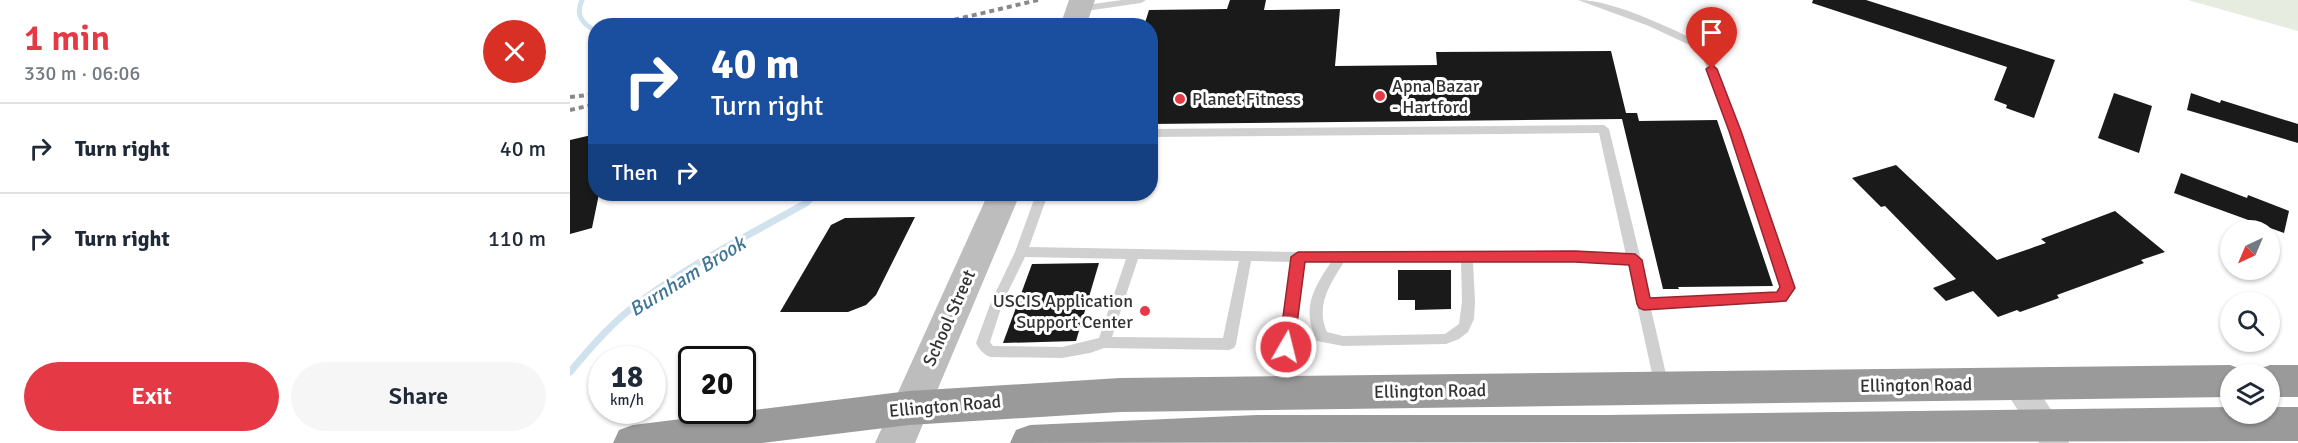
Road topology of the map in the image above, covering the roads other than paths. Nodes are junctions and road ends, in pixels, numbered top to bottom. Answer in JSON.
{"nodes":[{"id":1,"x":1141,"y":0,"type":"edge"},
{"id":2,"x":1583,"y":0,"type":"edge"},
{"id":3,"x":1078,"y":12,"type":"edge"},
{"id":4,"x":1158,"y":133,"type":"edge"},
{"id":5,"x":1001,"y":201,"type":"edge"},
{"id":6,"x":1039,"y":201,"type":"edge"},
{"id":7,"x":1021,"y":252,"type":"junction"},
{"id":8,"x":1134,"y":253,"type":"junction"},
{"id":9,"x":1246,"y":256,"type":"junction"},
{"id":10,"x":1298,"y":257,"type":"junction"},
{"id":11,"x":1341,"y":257,"type":"junction"},
{"id":12,"x":1467,"y":257,"type":"junction"},
{"id":13,"x":1635,"y":260,"type":"junction"},
{"id":14,"x":1644,"y":304,"type":"junction"},
{"id":15,"x":1104,"y":342,"type":"junction"},
{"id":16,"x":2220,"y":381,"type":"edge"},
{"id":17,"x":2280,"y":381,"type":"edge"},
{"id":18,"x":2298,"y":381,"type":"edge"},
{"id":19,"x":2015,"y":384,"type":"junction"},
{"id":20,"x":1662,"y":388,"type":"junction"},
{"id":21,"x":1280,"y":392,"type":"junction"},
{"id":22,"x":2298,"y":424,"type":"edge"},
{"id":23,"x":902,"y":426,"type":"edge"},
{"id":24,"x":1672,"y":432,"type":"junction"},
{"id":25,"x":2050,"y":435,"type":"edge"},
{"id":26,"x":1171,"y":440,"type":"edge"},
{"id":27,"x":633,"y":443,"type":"edge"},
{"id":28,"x":1030,"y":443,"type":"edge"}],
"edges":[{"from":1,"to":3,"type":"lane"},
{"from":2,"to":14,"type":"lane"},
{"from":4,"to":13,"type":"lane"},
{"from":5,"to":23,"type":"main road","name":"School Street"},
{"from":6,"to":7,"type":"lane"},
{"from":7,"to":8,"type":"lane"},
{"from":7,"to":15,"type":"lane"},
{"from":8,"to":9,"type":"lane"},
{"from":8,"to":15,"type":"lane"},
{"from":9,"to":10,"type":"lane"},
{"from":9,"to":15,"type":"lane"},
{"from":10,"to":11,"type":"lane"},
{"from":10,"to":21,"type":"lane"},
{"from":11,"to":12,"type":"lane"},
{"from":11,"to":12,"type":"lane"},
{"from":12,"to":13,"type":"lane"},
{"from":13,"to":14,"type":"lane"},
{"from":14,"to":20,"type":"lane"},
{"from":16,"to":19,"type":"highway","name":"Ellington Road"},
{"from":17,"to":18,"type":"highway"},
{"from":19,"to":20,"type":"highway","name":"Ellington Road"},
{"from":19,"to":25,"type":"street"},
{"from":20,"to":21,"type":"highway","name":"Ellington Road"},
{"from":20,"to":24,"type":"highway"},
{"from":21,"to":23,"type":"highway","name":"Ellington Road"},
{"from":22,"to":25,"type":"highway"},
{"from":23,"to":27,"type":"highway","name":"Ellington Road"},
{"from":24,"to":25,"type":"highway"},
{"from":24,"to":26,"type":"highway"},
{"from":26,"to":28,"type":"highway"}]}
